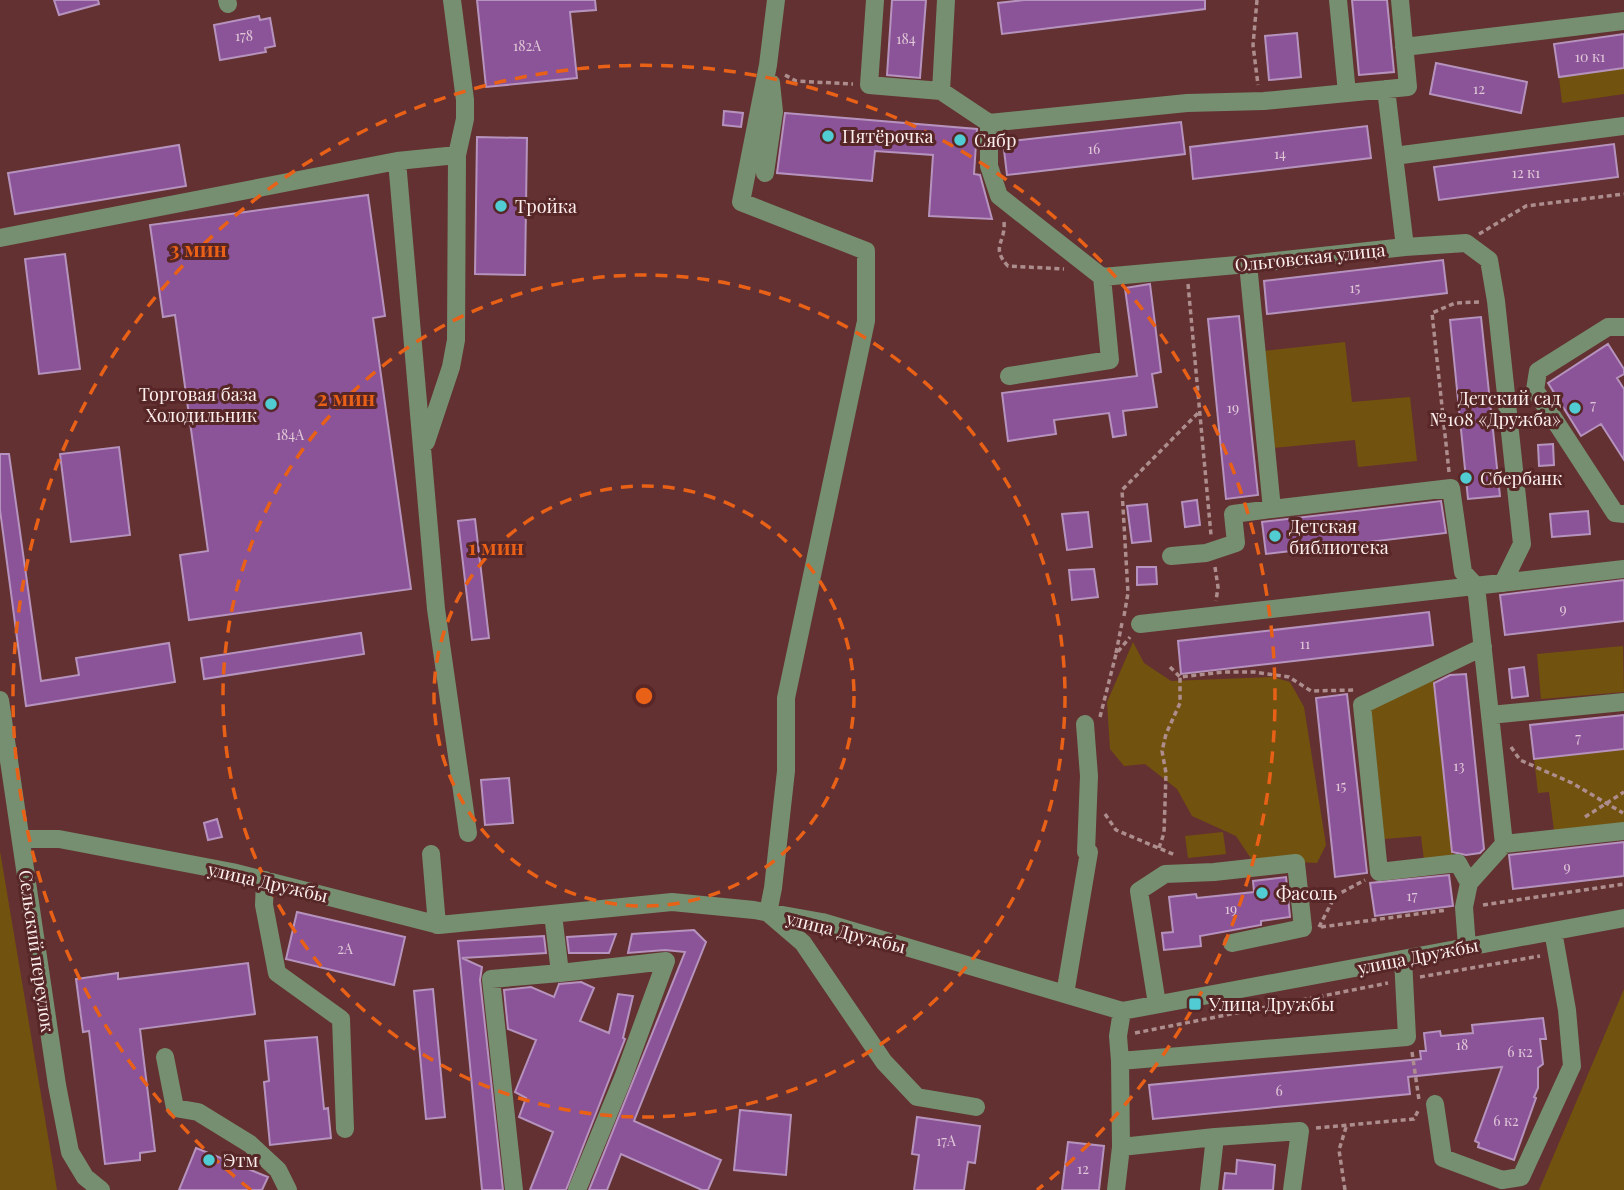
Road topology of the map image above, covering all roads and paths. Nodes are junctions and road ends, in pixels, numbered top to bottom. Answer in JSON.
{"nodes":[{"id":1,"x":452,"y":0,"type":"edge"},
{"id":2,"x":776,"y":0,"type":"edge"},
{"id":3,"x":875,"y":0,"type":"edge"},
{"id":4,"x":946,"y":0,"type":"edge"},
{"id":5,"x":1257,"y":0,"type":"edge"},
{"id":6,"x":1338,"y":0,"type":"edge"},
{"id":7,"x":1400,"y":0,"type":"edge"},
{"id":8,"x":1624,"y":21,"type":"edge"},
{"id":9,"x":1404,"y":47,"type":"junction"},
{"id":10,"x":768,"y":65,"type":"junction"},
{"id":11,"x":869,"y":85,"type":"junction"},
{"id":12,"x":1386,"y":89,"type":"junction"},
{"id":13,"x":941,"y":91,"type":"junction"},
{"id":14,"x":1347,"y":93,"type":"junction"},
{"id":15,"x":1264,"y":101,"type":"junction"},
{"id":16,"x":989,"y":123,"type":"junction"},
{"id":17,"x":1624,"y":126,"type":"edge"},
{"id":18,"x":457,"y":155,"type":"junction"},
{"id":19,"x":1394,"y":156,"type":"junction"},
{"id":20,"x":397,"y":160,"type":"junction"},
{"id":21,"x":765,"y":173,"type":"dead end"},
{"id":22,"x":1624,"y":194,"type":"edge"},
{"id":23,"x":999,"y":196,"type":"junction"},
{"id":24,"x":0,"y":238,"type":"edge"},
{"id":25,"x":1466,"y":243,"type":"junction"},
{"id":26,"x":1405,"y":247,"type":"junction"},
{"id":27,"x":1248,"y":264,"type":"junction"},
{"id":28,"x":1187,"y":268,"type":"junction"},
{"id":29,"x":1098,"y":274,"type":"junction"},
{"id":30,"x":1496,"y":301,"type":"junction"},
{"id":31,"x":1624,"y":327,"type":"edge"},
{"id":32,"x":1009,"y":376,"type":"dead end"},
{"id":33,"x":1199,"y":412,"type":"junction"},
{"id":34,"x":423,"y":451,"type":"junction"},
{"id":35,"x":1451,"y":488,"type":"junction"},
{"id":36,"x":1272,"y":509,"type":"junction"},
{"id":37,"x":1624,"y":514,"type":"edge"},
{"id":38,"x":1213,"y":550,"type":"junction"},
{"id":39,"x":1171,"y":556,"type":"dead end"},
{"id":40,"x":1624,"y":569,"type":"edge"},
{"id":41,"x":1503,"y":583,"type":"junction"},
{"id":42,"x":1476,"y":586,"type":"junction"},
{"id":43,"x":1214,"y":615,"type":"junction"},
{"id":44,"x":1140,"y":624,"type":"joint"},
{"id":45,"x":1483,"y":647,"type":"junction"},
{"id":46,"x":1116,"y":654,"type":"junction"},
{"id":47,"x":1170,"y":667,"type":"dead end"},
{"id":48,"x":1180,"y":677,"type":"junction"},
{"id":49,"x":0,"y":700,"type":"edge"},
{"id":50,"x":1624,"y":702,"type":"edge"},
{"id":51,"x":1362,"y":705,"type":"junction"},
{"id":52,"x":1490,"y":715,"type":"junction"},
{"id":53,"x":1091,"y":725,"type":"joint"},
{"id":54,"x":1510,"y":745,"type":"dead end"},
{"id":55,"x":1624,"y":792,"type":"edge"},
{"id":56,"x":1608,"y":804,"type":"junction"},
{"id":57,"x":1101,"y":806,"type":"dead end"},
{"id":58,"x":1624,"y":814,"type":"edge"},
{"id":59,"x":1583,"y":817,"type":"dead end"},
{"id":60,"x":1624,"y":831,"type":"edge"},
{"id":61,"x":468,"y":833,"type":"dead end"},
{"id":62,"x":21,"y":839,"type":"junction"},
{"id":63,"x":1504,"y":844,"type":"junction"},
{"id":64,"x":1159,"y":848,"type":"junction"},
{"id":65,"x":430,"y":854,"type":"dead end"},
{"id":66,"x":1181,"y":858,"type":"dead end"},
{"id":67,"x":1379,"y":872,"type":"junction"},
{"id":68,"x":265,"y":880,"type":"junction"},
{"id":69,"x":1469,"y":883,"type":"junction"},
{"id":70,"x":768,"y":913,"type":"junction"},
{"id":71,"x":553,"y":914,"type":"junction"},
{"id":72,"x":1624,"y":918,"type":"edge"},
{"id":73,"x":437,"y":925,"type":"junction"},
{"id":74,"x":1303,"y":928,"type":"junction"},
{"id":75,"x":1554,"y":939,"type":"junction"},
{"id":76,"x":1232,"y":943,"type":"dead end"},
{"id":77,"x":1467,"y":947,"type":"junction"},
{"id":78,"x":1403,"y":959,"type":"junction"},
{"id":79,"x":560,"y":973,"type":"junction"},
{"id":80,"x":1405,"y":980,"type":"junction"},
{"id":81,"x":1065,"y":994,"type":"junction"},
{"id":82,"x":1157,"y":1004,"type":"junction"},
{"id":83,"x":1122,"y":1011,"type":"junction"},
{"id":84,"x":1118,"y":1036,"type":"junction"},
{"id":85,"x":1407,"y":1037,"type":"junction"},
{"id":86,"x":165,"y":1057,"type":"dead end"},
{"id":87,"x":1120,"y":1060,"type":"junction"},
{"id":88,"x":1435,"y":1104,"type":"dead end"},
{"id":89,"x":976,"y":1107,"type":"dead end"},
{"id":90,"x":1347,"y":1124,"type":"junction"},
{"id":91,"x":345,"y":1129,"type":"dead end"},
{"id":92,"x":1300,"y":1131,"type":"junction"},
{"id":93,"x":1215,"y":1138,"type":"junction"},
{"id":94,"x":1121,"y":1147,"type":"junction"},
{"id":95,"x":82,"y":1183,"type":"edge"},
{"id":96,"x":1519,"y":1184,"type":"edge"},
{"id":97,"x":101,"y":1190,"type":"edge"},
{"id":98,"x":288,"y":1190,"type":"edge"},
{"id":99,"x":514,"y":1190,"type":"edge"},
{"id":100,"x":576,"y":1190,"type":"edge"},
{"id":101,"x":1116,"y":1190,"type":"edge"},
{"id":102,"x":1209,"y":1190,"type":"edge"},
{"id":103,"x":1292,"y":1190,"type":"edge"},
{"id":104,"x":1345,"y":1190,"type":"edge"}],
"edges":[{"from":1,"to":18,"type":"street"},
{"from":2,"to":10,"type":"street"},
{"from":3,"to":11,"type":"street"},
{"from":4,"to":13,"type":"street"},
{"from":5,"to":15,"type":"path"},
{"from":6,"to":14,"type":"street"},
{"from":7,"to":9,"type":"street"},
{"from":8,"to":9,"type":"street"},
{"from":9,"to":12,"type":"street"},
{"from":10,"to":11,"type":"path"},
{"from":10,"to":21,"type":"street"},
{"from":10,"to":70,"type":"street"},
{"from":11,"to":13,"type":"street"},
{"from":12,"to":14,"type":"street"},
{"from":12,"to":19,"type":"street","name":"Ольговская улица"},
{"from":13,"to":16,"type":"street"},
{"from":14,"to":15,"type":"street"},
{"from":15,"to":16,"type":"street"},
{"from":16,"to":23,"type":"street"},
{"from":17,"to":19,"type":"street"},
{"from":18,"to":20,"type":"street"},
{"from":18,"to":34,"type":"street"},
{"from":19,"to":26,"type":"street","name":"Ольговская улица"},
{"from":20,"to":24,"type":"street"},
{"from":20,"to":34,"type":"street"},
{"from":22,"to":25,"type":"path"},
{"from":23,"to":29,"type":"street"},
{"from":23,"to":29,"type":"path"},
{"from":25,"to":26,"type":"street"},
{"from":25,"to":30,"type":"street"},
{"from":26,"to":27,"type":"street","name":"Ольговская улица"},
{"from":27,"to":28,"type":"street","name":"Ольговская улица"},
{"from":27,"to":36,"type":"street"},
{"from":28,"to":29,"type":"street","name":"Ольговская улица"},
{"from":28,"to":33,"type":"path"},
{"from":29,"to":32,"type":"street"},
{"from":30,"to":35,"type":"path"},
{"from":30,"to":41,"type":"street"},
{"from":31,"to":37,"type":"street"},
{"from":33,"to":38,"type":"path"},
{"from":33,"to":46,"type":"path"},
{"from":34,"to":61,"type":"street"},
{"from":35,"to":36,"type":"street"},
{"from":35,"to":42,"type":"street"},
{"from":36,"to":38,"type":"street"},
{"from":38,"to":39,"type":"street"},
{"from":38,"to":43,"type":"path"},
{"from":40,"to":41,"type":"street"},
{"from":41,"to":42,"type":"street"},
{"from":42,"to":43,"type":"street"},
{"from":42,"to":45,"type":"street"},
{"from":43,"to":44,"type":"street"},
{"from":44,"to":46,"type":"path"},
{"from":45,"to":51,"type":"street"},
{"from":45,"to":52,"type":"street"},
{"from":46,"to":53,"type":"path"},
{"from":47,"to":48,"type":"path"},
{"from":48,"to":51,"type":"path"},
{"from":48,"to":64,"type":"path"},
{"from":49,"to":62,"type":"street","name":"Сельский переулок"},
{"from":50,"to":52,"type":"street"},
{"from":51,"to":67,"type":"street"},
{"from":52,"to":63,"type":"street"},
{"from":53,"to":81,"type":"street"},
{"from":54,"to":56,"type":"path"},
{"from":55,"to":56,"type":"path"},
{"from":56,"to":58,"type":"path"},
{"from":56,"to":59,"type":"path"},
{"from":57,"to":64,"type":"path"},
{"from":60,"to":63,"type":"street"},
{"from":62,"to":68,"type":"street","name":"улица Дружбы"},
{"from":62,"to":95,"type":"street","name":"Сельский переулок"},
{"from":63,"to":69,"type":"street"},
{"from":64,"to":66,"type":"path"},
{"from":65,"to":73,"type":"street"},
{"from":67,"to":69,"type":"street"},
{"from":67,"to":74,"type":"path"},
{"from":68,"to":73,"type":"street","name":"улица Дружбы"},
{"from":68,"to":91,"type":"street"},
{"from":69,"to":77,"type":"street"},
{"from":70,"to":71,"type":"street","name":"улица Дружбы"},
{"from":70,"to":81,"type":"street","name":"улица Дружбы"},
{"from":70,"to":89,"type":"street"},
{"from":71,"to":73,"type":"street","name":"улица Дружбы"},
{"from":71,"to":79,"type":"street"},
{"from":72,"to":75,"type":"street","name":"улица Дружбы"},
{"from":74,"to":76,"type":"street"},
{"from":74,"to":82,"type":"street"},
{"from":75,"to":77,"type":"street","name":"улица Дружбы"},
{"from":75,"to":80,"type":"path"},
{"from":75,"to":96,"type":"street"},
{"from":77,"to":78,"type":"street","name":"улица Дружбы"},
{"from":78,"to":80,"type":"street"},
{"from":78,"to":82,"type":"street","name":"улица Дружбы"},
{"from":79,"to":99,"type":"street"},
{"from":79,"to":100,"type":"street"},
{"from":80,"to":84,"type":"path"},
{"from":80,"to":85,"type":"street"},
{"from":81,"to":83,"type":"street","name":"улица Дружбы"},
{"from":82,"to":83,"type":"street","name":"улица Дружбы"},
{"from":83,"to":84,"type":"street"},
{"from":84,"to":87,"type":"street"},
{"from":85,"to":87,"type":"street"},
{"from":85,"to":90,"type":"path"},
{"from":86,"to":98,"type":"street"},
{"from":87,"to":94,"type":"street"},
{"from":88,"to":96,"type":"street"},
{"from":90,"to":92,"type":"path"},
{"from":90,"to":104,"type":"path"},
{"from":92,"to":93,"type":"street"},
{"from":92,"to":103,"type":"street"},
{"from":93,"to":94,"type":"street"},
{"from":93,"to":102,"type":"street"},
{"from":94,"to":101,"type":"street"},
{"from":95,"to":97,"type":"street","name":"Сельский переулок"}]}
